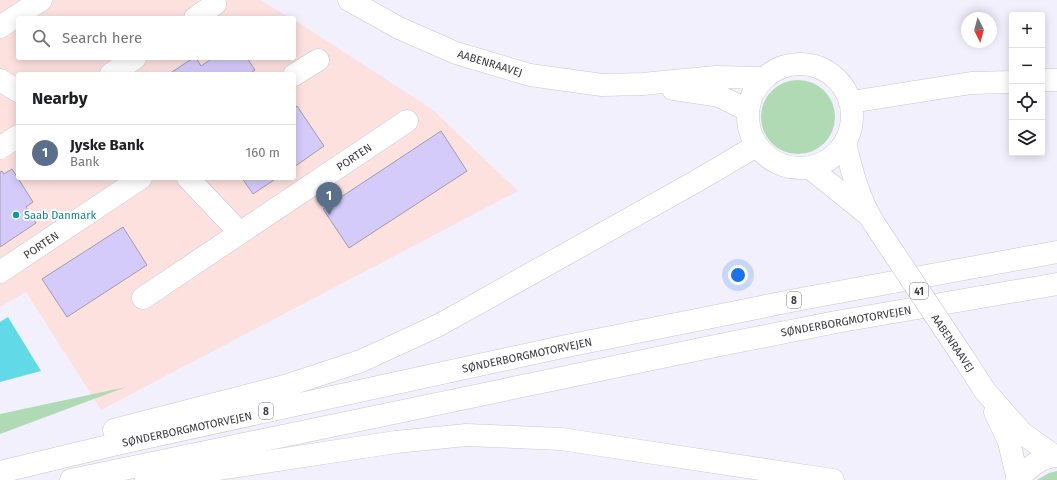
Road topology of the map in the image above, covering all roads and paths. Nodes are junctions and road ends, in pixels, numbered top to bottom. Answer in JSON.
{"nodes":[{"id":1,"x":41,"y":0,"type":"edge"},
{"id":2,"x":349,"y":0,"type":"edge"},
{"id":3,"x":215,"y":4,"type":"dead end"},
{"id":4,"x":16,"y":16,"type":"edge"},
{"id":5,"x":17,"y":16,"type":"edge"},
{"id":6,"x":198,"y":16,"type":"edge"},
{"id":7,"x":0,"y":27,"type":"edge"},
{"id":8,"x":132,"y":60,"type":"edge"},
{"id":9,"x":318,"y":60,"type":"dead end"},
{"id":10,"x":114,"y":72,"type":"edge"},
{"id":11,"x":296,"y":74,"type":"edge"},
{"id":12,"x":763,"y":78,"type":"junction"},
{"id":13,"x":0,"y":80,"type":"edge"},
{"id":14,"x":1045,"y":80,"type":"edge"},
{"id":15,"x":1057,"y":80,"type":"edge"},
{"id":16,"x":1009,"y":82,"type":"edge"},
{"id":17,"x":643,"y":84,"type":"junction"},
{"id":18,"x":16,"y":90,"type":"edge"},
{"id":19,"x":851,"y":102,"type":"junction"},
{"id":20,"x":747,"y":110,"type":"junction"},
{"id":21,"x":407,"y":121,"type":"dead end"},
{"id":22,"x":16,"y":137,"type":"edge"},
{"id":23,"x":845,"y":143,"type":"junction"},
{"id":24,"x":756,"y":146,"type":"junction"},
{"id":25,"x":0,"y":148,"type":"edge"},
{"id":26,"x":810,"y":168,"type":"junction"},
{"id":27,"x":138,"y":180,"type":"edge"},
{"id":28,"x":190,"y":180,"type":"edge"},
{"id":29,"x":872,"y":220,"type":"junction"},
{"id":30,"x":240,"y":233,"type":"junction"},
{"id":31,"x":1057,"y":252,"type":"edge"},
{"id":32,"x":0,"y":272,"type":"edge"},
{"id":33,"x":1057,"y":284,"type":"edge"},
{"id":34,"x":143,"y":298,"type":"dead end"},
{"id":35,"x":985,"y":391,"type":"junction"},
{"id":36,"x":1055,"y":456,"type":"edge"},
{"id":37,"x":0,"y":458,"type":"edge"},
{"id":38,"x":0,"y":472,"type":"edge"},
{"id":39,"x":71,"y":480,"type":"edge"},
{"id":40,"x":146,"y":480,"type":"edge"},
{"id":41,"x":833,"y":480,"type":"edge"},
{"id":42,"x":1017,"y":480,"type":"edge"}],
"edges":[{"from":1,"to":5,"type":"main road"},
{"from":2,"to":17,"type":"main road","name":"AABENRAAVEJ"},
{"from":3,"to":6,"type":"main road"},
{"from":4,"to":7,"type":"main road"},
{"from":8,"to":10,"type":"main road"},
{"from":9,"to":11,"type":"main road"},
{"from":12,"to":17,"type":"main road","name":"AABENRAAVEJ"},
{"from":12,"to":19,"type":"main road"},
{"from":12,"to":20,"type":"main road"},
{"from":13,"to":18,"type":"main road"},
{"from":14,"to":15,"type":"main road"},
{"from":16,"to":19,"type":"main road"},
{"from":17,"to":20,"type":"main road","name":"AABENRAAVEJ"},
{"from":19,"to":23,"type":"main road"},
{"from":20,"to":24,"type":"main road"},
{"from":21,"to":30,"type":"main road","name":"PORTEN"},
{"from":22,"to":25,"type":"main road"},
{"from":23,"to":26,"type":"main road"},
{"from":23,"to":29,"type":"main road","name":"AABENRAAVEJ","number":"41"},
{"from":24,"to":26,"type":"main road"},
{"from":24,"to":37,"type":"main road"},
{"from":26,"to":29,"type":"main road","name":"AABENRAAVEJ","number":"41"},
{"from":27,"to":32,"type":"main road","name":"PORTEN"},
{"from":28,"to":30,"type":"main road"},
{"from":29,"to":35,"type":"main road","name":"AABENRAAVEJ","number":"41","bridge":true},
{"from":30,"to":34,"type":"main road","name":"PORTEN"},
{"from":31,"to":38,"type":"main road","name":"SØNDERBORGMOTORVEJEN","number":"8"},
{"from":33,"to":39,"type":"main road","name":"SØNDERBORGMOTORVEJEN"},
{"from":35,"to":36,"type":"main road","name":"AABENRAAVEJ","number":"41"},
{"from":35,"to":42,"type":"main road","name":"AABENRAAVEJ","number":"41"},
{"from":36,"to":42,"type":"main road","number":"41"},
{"from":40,"to":41,"type":"main road"}]}
